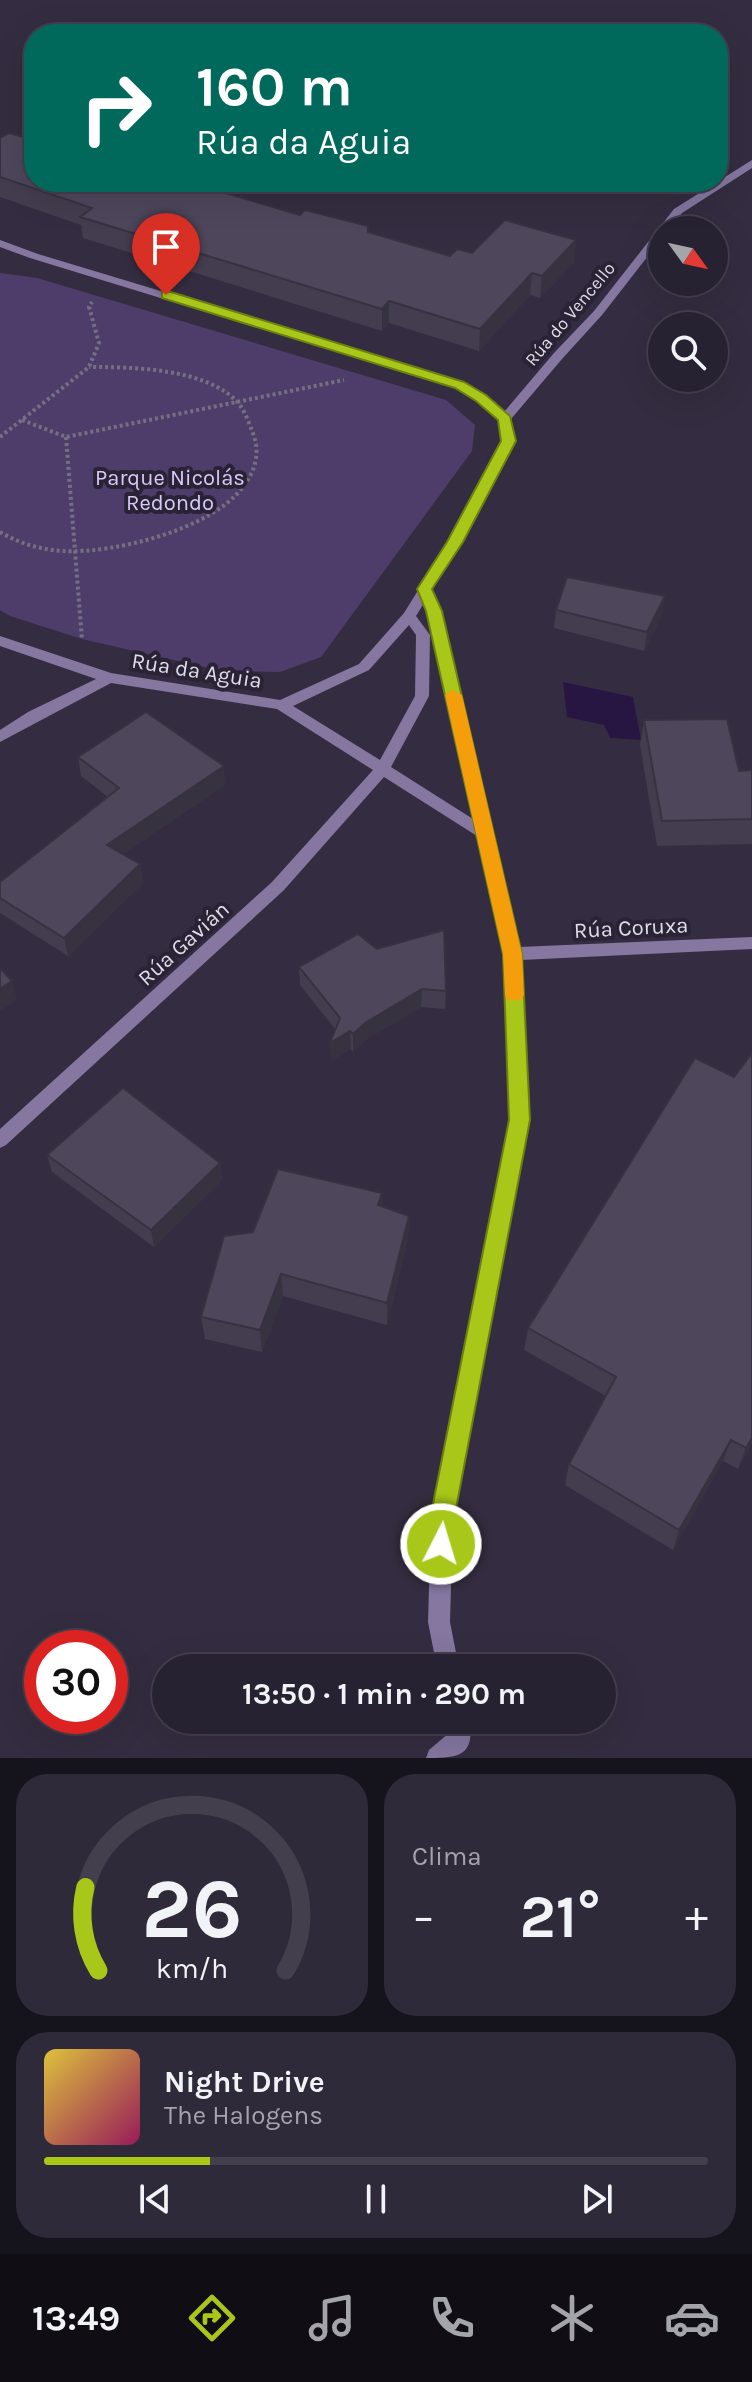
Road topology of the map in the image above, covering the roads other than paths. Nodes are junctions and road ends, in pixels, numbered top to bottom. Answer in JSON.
{"nodes":[{"id":1,"x":752,"y":163,"type":"edge"},
{"id":2,"x":728,"y":179,"type":"edge"},
{"id":3,"x":707,"y":192,"type":"edge"},
{"id":4,"x":674,"y":216,"type":"edge"},
{"id":5,"x":0,"y":243,"type":"edge"},
{"id":6,"x":648,"y":248,"type":"edge"},
{"id":7,"x":34,"y":256,"type":"junction"},
{"id":8,"x":0,"y":257,"type":"edge"},
{"id":9,"x":505,"y":419,"type":"junction"},
{"id":10,"x":425,"y":589,"type":"junction"},
{"id":11,"x":409,"y":616,"type":"junction"},
{"id":12,"x":0,"y":641,"type":"edge"},
{"id":13,"x":109,"y":678,"type":"junction"},
{"id":14,"x":281,"y":705,"type":"junction"},
{"id":15,"x":0,"y":737,"type":"edge"},
{"id":16,"x":384,"y":767,"type":"junction"},
{"id":17,"x":486,"y":834,"type":"junction"},
{"id":18,"x":752,"y":943,"type":"edge"},
{"id":19,"x":512,"y":954,"type":"junction"},
{"id":20,"x":0,"y":1140,"type":"edge"},
{"id":21,"x":445,"y":1654,"type":"edge"},
{"id":22,"x":460,"y":1734,"type":"edge"},
{"id":23,"x":437,"y":1758,"type":"edge"}],
"edges":[{"from":1,"to":2,"type":"street","name":"Rúa do Vencello"},
{"from":3,"to":4,"type":"street","name":"Rúa do Vencello"},
{"from":5,"to":7,"type":"street"},
{"from":6,"to":9,"type":"street","name":"Rúa do Vencello"},
{"from":7,"to":8,"type":"street"},
{"from":7,"to":9,"type":"street"},
{"from":9,"to":10,"type":"street","name":"Rúa da Aguia"},
{"from":10,"to":11,"type":"street","name":"Rúa da Aguia"},
{"from":10,"to":17,"type":"street"},
{"from":11,"to":14,"type":"street","name":"Rúa da Aguia"},
{"from":11,"to":16,"type":"street"},
{"from":12,"to":13,"type":"street","name":"Rúa da Aguia"},
{"from":13,"to":14,"type":"street","name":"Rúa da Aguia"},
{"from":13,"to":15,"type":"street"},
{"from":14,"to":16,"type":"street"},
{"from":16,"to":17,"type":"street"},
{"from":16,"to":20,"type":"street","name":"Rúa Gavián"},
{"from":17,"to":19,"type":"street"},
{"from":18,"to":19,"type":"street","name":"Rúa Coruxa"},
{"from":19,"to":21,"type":"street"},
{"from":22,"to":23,"type":"street"}]}
